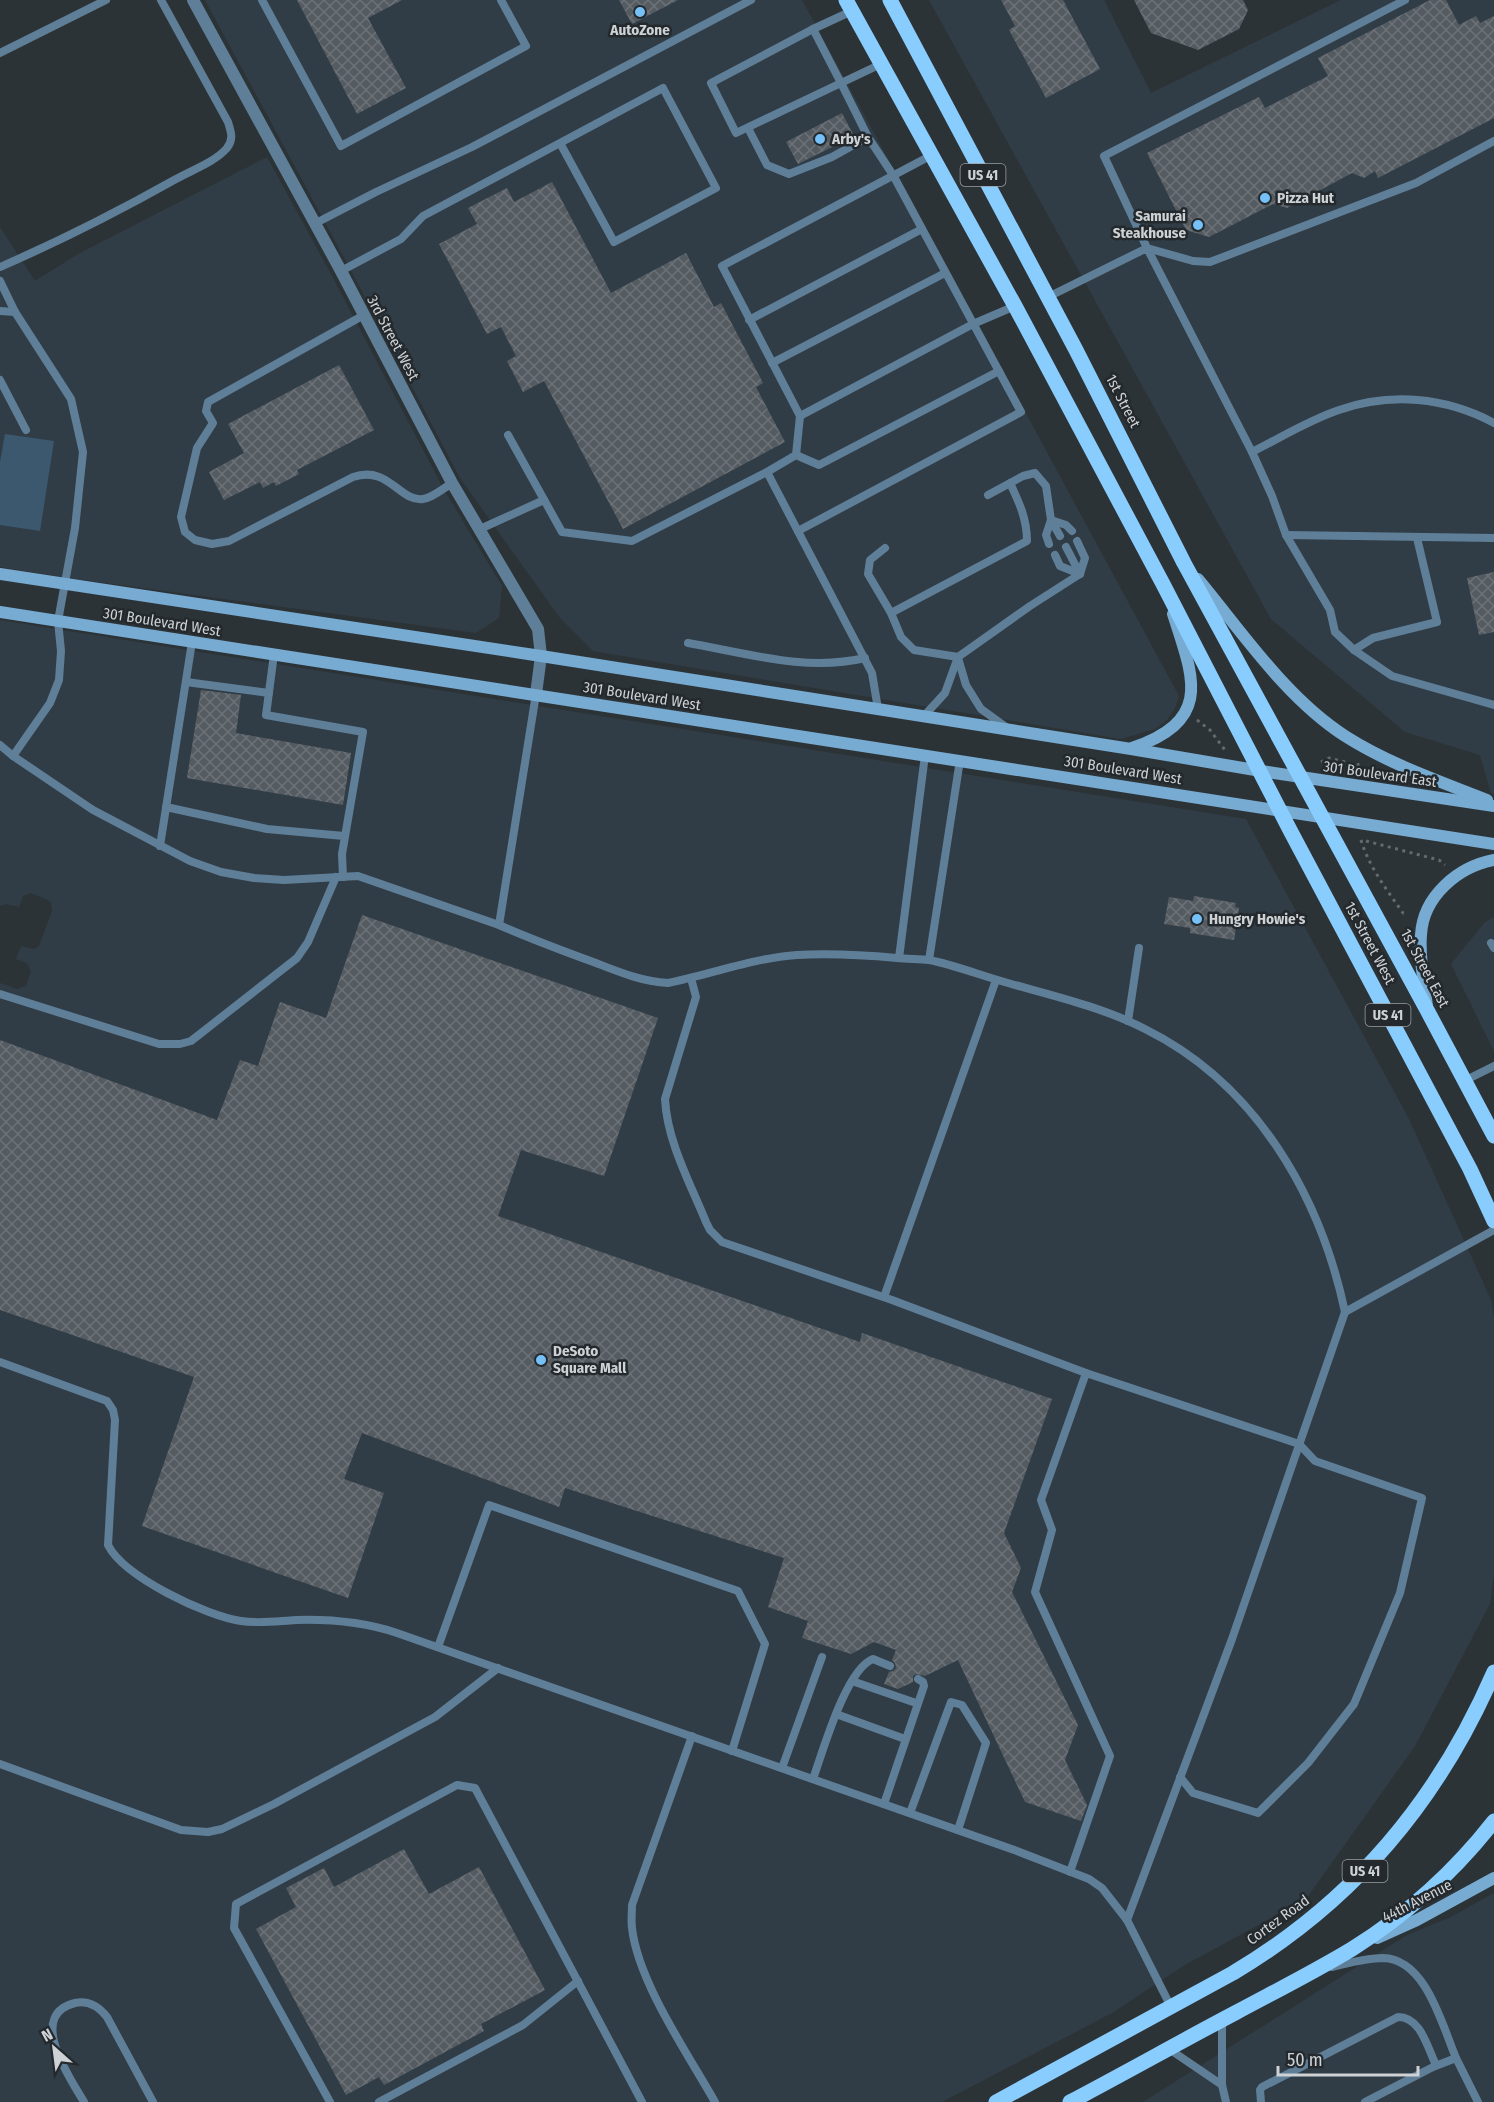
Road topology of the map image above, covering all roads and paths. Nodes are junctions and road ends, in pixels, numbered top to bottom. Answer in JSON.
{"nodes":[{"id":1,"x":106,"y":0,"type":"edge"},
{"id":2,"x":160,"y":0,"type":"edge"},
{"id":3,"x":193,"y":0,"type":"edge"},
{"id":4,"x":262,"y":0,"type":"edge"},
{"id":5,"x":501,"y":0,"type":"edge"},
{"id":6,"x":751,"y":0,"type":"edge"},
{"id":7,"x":890,"y":0,"type":"edge"},
{"id":8,"x":1405,"y":0,"type":"edge"},
{"id":9,"x":849,"y":5,"type":"edge"},
{"id":10,"x":813,"y":29,"type":"junction"},
{"id":11,"x":0,"y":53,"type":"edge"},
{"id":12,"x":881,"y":64,"type":"junction"},
{"id":13,"x":841,"y":84,"type":"junction"},
{"id":14,"x":748,"y":128,"type":"junction"},
{"id":15,"x":868,"y":137,"type":"junction"},
{"id":16,"x":1494,"y":141,"type":"edge"},
{"id":17,"x":560,"y":143,"type":"junction"},
{"id":18,"x":932,"y":155,"type":"junction"},
{"id":19,"x":893,"y":175,"type":"junction"},
{"id":20,"x":314,"y":224,"type":"junction"},
{"id":21,"x":922,"y":229,"type":"junction"},
{"id":22,"x":1147,"y":248,"type":"junction"},
{"id":23,"x":0,"y":267,"type":"edge"},
{"id":24,"x":341,"y":271,"type":"junction"},
{"id":25,"x":945,"y":273,"type":"junction"},
{"id":26,"x":0,"y":281,"type":"edge"},
{"id":27,"x":1048,"y":297,"type":"junction"},
{"id":28,"x":1015,"y":306,"type":"junction"},
{"id":29,"x":0,"y":311,"type":"edge"},
{"id":30,"x":15,"y":312,"type":"junction"},
{"id":31,"x":364,"y":315,"type":"junction"},
{"id":32,"x":750,"y":320,"type":"junction"},
{"id":33,"x":973,"y":324,"type":"junction"},
{"id":34,"x":772,"y":363,"type":"junction"},
{"id":35,"x":999,"y":371,"type":"junction"},
{"id":36,"x":0,"y":380,"type":"edge"},
{"id":37,"x":800,"y":416,"type":"junction"},
{"id":38,"x":1494,"y":423,"type":"edge"},
{"id":39,"x":26,"y":430,"type":"dead end"},
{"id":40,"x":508,"y":435,"type":"dead end"},
{"id":41,"x":1252,"y":452,"type":"junction"},
{"id":42,"x":796,"y":455,"type":"junction"},
{"id":43,"x":767,"y":472,"type":"junction"},
{"id":44,"x":452,"y":483,"type":"junction"},
{"id":45,"x":1010,"y":483,"type":"junction"},
{"id":46,"x":988,"y":495,"type":"dead end"},
{"id":47,"x":544,"y":500,"type":"junction"},
{"id":48,"x":1051,"y":520,"type":"junction"},
{"id":49,"x":480,"y":529,"type":"junction"},
{"id":50,"x":798,"y":531,"type":"junction"},
{"id":51,"x":1072,"y":531,"type":"dead end"},
{"id":52,"x":1286,"y":535,"type":"junction"},
{"id":53,"x":1060,"y":536,"type":"dead end"},
{"id":54,"x":1417,"y":538,"type":"junction"},
{"id":55,"x":1494,"y":538,"type":"edge"},
{"id":56,"x":1077,"y":542,"type":"dead end"},
{"id":57,"x":1049,"y":544,"type":"dead end"},
{"id":58,"x":1066,"y":547,"type":"dead end"},
{"id":59,"x":885,"y":548,"type":"dead end"},
{"id":60,"x":1054,"y":555,"type":"dead end"},
{"id":61,"x":1184,"y":563,"type":"junction"},
{"id":62,"x":0,"y":574,"type":"edge"},
{"id":63,"x":1080,"y":574,"type":"junction"},
{"id":64,"x":64,"y":584,"type":"junction"},
{"id":65,"x":1163,"y":584,"type":"junction"},
{"id":66,"x":0,"y":612,"type":"edge"},
{"id":67,"x":891,"y":613,"type":"junction"},
{"id":68,"x":58,"y":621,"type":"junction"},
{"id":69,"x":192,"y":642,"type":"junction"},
{"id":70,"x":688,"y":643,"type":"dead end"},
{"id":71,"x":1354,"y":650,"type":"junction"},
{"id":72,"x":274,"y":654,"type":"junction"},
{"id":73,"x":541,"y":656,"type":"junction"},
{"id":74,"x":958,"y":657,"type":"junction"},
{"id":75,"x":865,"y":658,"type":"junction"},
{"id":76,"x":186,"y":682,"type":"junction"},
{"id":77,"x":269,"y":693,"type":"junction"},
{"id":78,"x":536,"y":694,"type":"junction"},
{"id":79,"x":1494,"y":705,"type":"edge"},
{"id":80,"x":878,"y":709,"type":"junction"},
{"id":81,"x":924,"y":716,"type":"junction"},
{"id":82,"x":1197,"y":720,"type":"dead end"},
{"id":83,"x":1010,"y":730,"type":"junction"},
{"id":84,"x":0,"y":745,"type":"edge"},
{"id":85,"x":1131,"y":748,"type":"junction"},
{"id":86,"x":1230,"y":751,"type":"dead end"},
{"id":87,"x":926,"y":755,"type":"junction"},
{"id":88,"x":13,"y":756,"type":"junction"},
{"id":89,"x":1366,"y":759,"type":"dead end"},
{"id":90,"x":960,"y":760,"type":"junction"},
{"id":91,"x":1321,"y":762,"type":"dead end"},
{"id":92,"x":1261,"y":771,"type":"junction"},
{"id":93,"x":1300,"y":777,"type":"junction"},
{"id":94,"x":1494,"y":804,"type":"edge"},
{"id":95,"x":166,"y":807,"type":"junction"},
{"id":96,"x":1280,"y":810,"type":"junction"},
{"id":97,"x":1324,"y":818,"type":"junction"},
{"id":98,"x":345,"y":836,"type":"junction"},
{"id":99,"x":1352,"y":838,"type":"dead end"},
{"id":100,"x":1361,"y":840,"type":"junction"},
{"id":101,"x":1494,"y":844,"type":"edge"},
{"id":102,"x":160,"y":846,"type":"junction"},
{"id":103,"x":1494,"y":860,"type":"edge"},
{"id":104,"x":1446,"y":866,"type":"dead end"},
{"id":105,"x":340,"y":877,"type":"junction"},
{"id":106,"x":1409,"y":916,"type":"dead end"},
{"id":107,"x":499,"y":925,"type":"junction"},
{"id":108,"x":1139,"y":948,"type":"dead end"},
{"id":109,"x":899,"y":958,"type":"junction"},
{"id":110,"x":929,"y":960,"type":"junction"},
{"id":111,"x":691,"y":978,"type":"junction"},
{"id":112,"x":996,"y":980,"type":"junction"},
{"id":113,"x":0,"y":994,"type":"edge"},
{"id":114,"x":1427,"y":1010,"type":"junction"},
{"id":115,"x":1128,"y":1021,"type":"junction"},
{"id":116,"x":1494,"y":1066,"type":"edge"},
{"id":117,"x":1464,"y":1081,"type":"junction"},
{"id":118,"x":1494,"y":1136,"type":"edge"},
{"id":119,"x":1494,"y":1221,"type":"edge"},
{"id":120,"x":1494,"y":1230,"type":"edge"},
{"id":121,"x":884,"y":1297,"type":"junction"},
{"id":122,"x":1345,"y":1312,"type":"junction"},
{"id":123,"x":0,"y":1362,"type":"edge"},
{"id":124,"x":1086,"y":1373,"type":"junction"},
{"id":125,"x":1299,"y":1444,"type":"junction"},
{"id":126,"x":438,"y":1647,"type":"junction"},
{"id":127,"x":822,"y":1657,"type":"dead end"},
{"id":128,"x":890,"y":1666,"type":"dead end"},
{"id":129,"x":498,"y":1668,"type":"junction"},
{"id":130,"x":1494,"y":1672,"type":"edge"},
{"id":131,"x":918,"y":1679,"type":"dead end"},
{"id":132,"x":852,"y":1681,"type":"junction"},
{"id":133,"x":916,"y":1703,"type":"junction"},
{"id":134,"x":836,"y":1714,"type":"junction"},
{"id":135,"x":692,"y":1736,"type":"junction"},
{"id":136,"x":904,"y":1739,"type":"junction"},
{"id":137,"x":732,"y":1751,"type":"junction"},
{"id":138,"x":0,"y":1764,"type":"edge"},
{"id":139,"x":782,"y":1768,"type":"junction"},
{"id":140,"x":1180,"y":1777,"type":"junction"},
{"id":141,"x":813,"y":1779,"type":"junction"},
{"id":142,"x":884,"y":1804,"type":"junction"},
{"id":143,"x":910,"y":1813,"type":"junction"},
{"id":144,"x":1494,"y":1821,"type":"edge"},
{"id":145,"x":958,"y":1830,"type":"junction"},
{"id":146,"x":1070,"y":1872,"type":"junction"},
{"id":147,"x":1494,"y":1878,"type":"edge"},
{"id":148,"x":1127,"y":1920,"type":"junction"},
{"id":149,"x":1351,"y":1949,"type":"junction"},
{"id":150,"x":1313,"y":1971,"type":"junction"},
{"id":151,"x":578,"y":1981,"type":"junction"},
{"id":152,"x":1171,"y":2007,"type":"junction"},
{"id":153,"x":1222,"y":2020,"type":"junction"},
{"id":154,"x":1169,"y":2049,"type":"junction"},
{"id":155,"x":1456,"y":2058,"type":"junction"},
{"id":156,"x":1436,"y":2065,"type":"junction"},
{"id":157,"x":1222,"y":2085,"type":"junction"},
{"id":158,"x":84,"y":2102,"type":"edge"},
{"id":159,"x":153,"y":2102,"type":"edge"},
{"id":160,"x":330,"y":2102,"type":"edge"},
{"id":161,"x":380,"y":2102,"type":"edge"},
{"id":162,"x":642,"y":2102,"type":"edge"},
{"id":163,"x":715,"y":2102,"type":"edge"},
{"id":164,"x":996,"y":2102,"type":"edge"},
{"id":165,"x":1070,"y":2102,"type":"edge"},
{"id":166,"x":1226,"y":2102,"type":"edge"},
{"id":167,"x":1261,"y":2102,"type":"edge"},
{"id":168,"x":1365,"y":2102,"type":"edge"},
{"id":169,"x":1478,"y":2102,"type":"edge"}],
"edges":[{"from":1,"to":11,"type":"lane"},
{"from":2,"to":23,"type":"lane"},
{"from":3,"to":20,"type":"street","name":"3rd Street West"},
{"from":4,"to":5,"type":"lane"},
{"from":6,"to":20,"type":"lane"},
{"from":7,"to":27,"type":"main road","name":"1st Street","number":"US 41"},
{"from":8,"to":22,"type":"lane"},
{"from":9,"to":10,"type":"lane"},
{"from":9,"to":12,"type":"main road","number":"US 41"},
{"from":10,"to":13,"type":"lane"},
{"from":10,"to":14,"type":"lane"},
{"from":12,"to":13,"type":"lane"},
{"from":12,"to":18,"type":"main road","number":"US 41"},
{"from":13,"to":14,"type":"lane"},
{"from":13,"to":15,"type":"lane"},
{"from":14,"to":15,"type":"lane"},
{"from":15,"to":19,"type":"lane"},
{"from":16,"to":22,"type":"lane"},
{"from":17,"to":17,"type":"lane"},
{"from":17,"to":24,"type":"lane"},
{"from":18,"to":19,"type":"lane"},
{"from":18,"to":28,"type":"main road","number":"US 41"},
{"from":19,"to":21,"type":"lane"},
{"from":19,"to":32,"type":"lane"},
{"from":20,"to":24,"type":"street","name":"3rd Street West"},
{"from":21,"to":25,"type":"lane"},
{"from":21,"to":32,"type":"lane"},
{"from":22,"to":27,"type":"lane"},
{"from":22,"to":41,"type":"lane"},
{"from":24,"to":31,"type":"street","name":"3rd Street West"},
{"from":25,"to":33,"type":"lane"},
{"from":25,"to":34,"type":"lane"},
{"from":26,"to":30,"type":"lane"},
{"from":27,"to":61,"type":"main road","name":"1st Street","number":"US 41"},
{"from":28,"to":33,"type":"lane"},
{"from":28,"to":65,"type":"main road","number":"US 41"},
{"from":29,"to":30,"type":"lane"},
{"from":30,"to":64,"type":"lane"},
{"from":31,"to":44,"type":"street","name":"3rd Street West"},
{"from":31,"to":44,"type":"lane"},
{"from":32,"to":34,"type":"lane"},
{"from":33,"to":35,"type":"lane"},
{"from":33,"to":37,"type":"lane"},
{"from":34,"to":37,"type":"lane"},
{"from":35,"to":42,"type":"lane"},
{"from":35,"to":50,"type":"lane"},
{"from":36,"to":39,"type":"lane"},
{"from":37,"to":42,"type":"lane"},
{"from":38,"to":41,"type":"lane"},
{"from":40,"to":47,"type":"lane"},
{"from":41,"to":52,"type":"lane"},
{"from":42,"to":43,"type":"lane"},
{"from":43,"to":47,"type":"lane"},
{"from":43,"to":50,"type":"lane"},
{"from":44,"to":49,"type":"street","name":"3rd Street West"},
{"from":45,"to":46,"type":"lane"},
{"from":45,"to":48,"type":"lane"},
{"from":45,"to":67,"type":"lane"},
{"from":47,"to":49,"type":"lane"},
{"from":48,"to":51,"type":"lane"},
{"from":48,"to":53,"type":"lane"},
{"from":48,"to":57,"type":"lane"},
{"from":49,"to":73,"type":"street","name":"3rd Street West"},
{"from":50,"to":75,"type":"lane"},
{"from":52,"to":54,"type":"lane"},
{"from":52,"to":71,"type":"lane"},
{"from":54,"to":55,"type":"lane"},
{"from":54,"to":71,"type":"lane"},
{"from":56,"to":63,"type":"lane"},
{"from":58,"to":63,"type":"lane"},
{"from":59,"to":67,"type":"lane"},
{"from":60,"to":63,"type":"lane"},
{"from":61,"to":93,"type":"main road","name":"1st Street","number":"US 41"},
{"from":61,"to":94,"type":"main road"},
{"from":62,"to":64,"type":"main road","name":"301 Boulevard West"},
{"from":63,"to":74,"type":"lane"},
{"from":64,"to":68,"type":"lane"},
{"from":64,"to":73,"type":"main road","name":"301 Boulevard West"},
{"from":65,"to":85,"type":"main road"},
{"from":65,"to":92,"type":"main road","number":"US 41"},
{"from":66,"to":68,"type":"main road","name":"301 Boulevard West"},
{"from":67,"to":74,"type":"lane"},
{"from":68,"to":69,"type":"main road","name":"301 Boulevard West"},
{"from":68,"to":88,"type":"lane"},
{"from":69,"to":72,"type":"main road","name":"301 Boulevard West"},
{"from":69,"to":76,"type":"lane"},
{"from":70,"to":75,"type":"lane"},
{"from":71,"to":79,"type":"lane"},
{"from":72,"to":77,"type":"lane"},
{"from":72,"to":78,"type":"main road","name":"301 Boulevard West"},
{"from":73,"to":78,"type":"street","name":"3rd Street West"},
{"from":73,"to":80,"type":"main road","name":"301 Boulevard West"},
{"from":74,"to":81,"type":"lane"},
{"from":74,"to":83,"type":"lane"},
{"from":75,"to":80,"type":"lane"},
{"from":76,"to":77,"type":"lane"},
{"from":76,"to":95,"type":"lane"},
{"from":77,"to":98,"type":"lane"},
{"from":78,"to":87,"type":"main road","name":"301 Boulevard West"},
{"from":78,"to":107,"type":"lane"},
{"from":80,"to":81,"type":"main road","name":"301 Boulevard West"},
{"from":81,"to":83,"type":"main road","name":"301 Boulevard West"},
{"from":82,"to":86,"type":"path"},
{"from":83,"to":85,"type":"main road","name":"301 Boulevard West"},
{"from":84,"to":88,"type":"lane"},
{"from":85,"to":92,"type":"main road","name":"301 Boulevard West"},
{"from":87,"to":90,"type":"main road","name":"301 Boulevard West"},
{"from":87,"to":109,"type":"lane"},
{"from":88,"to":102,"type":"lane"},
{"from":89,"to":91,"type":"path"},
{"from":90,"to":96,"type":"main road","name":"301 Boulevard West"},
{"from":90,"to":110,"type":"lane"},
{"from":92,"to":93,"type":"main road","name":"301 Boulevard East"},
{"from":92,"to":96,"type":"main road","number":"US 41"},
{"from":93,"to":94,"type":"main road","name":"301 Boulevard East"},
{"from":93,"to":97,"type":"main road","name":"1st Street","number":"US 41"},
{"from":95,"to":98,"type":"lane"},
{"from":95,"to":102,"type":"lane"},
{"from":96,"to":97,"type":"main road"},
{"from":96,"to":119,"type":"main road","name":"1st Street West","number":"US 41"},
{"from":97,"to":101,"type":"main road"},
{"from":97,"to":114,"type":"main road","name":"1st Street East","number":"US 41"},
{"from":98,"to":105,"type":"lane"},
{"from":99,"to":100,"type":"path"},
{"from":100,"to":104,"type":"path"},
{"from":100,"to":106,"type":"path"},
{"from":102,"to":105,"type":"lane"},
{"from":103,"to":114,"type":"main road"},
{"from":105,"to":107,"type":"lane"},
{"from":105,"to":113,"type":"lane"},
{"from":107,"to":111,"type":"lane"},
{"from":108,"to":115,"type":"lane"},
{"from":109,"to":110,"type":"lane"},
{"from":109,"to":111,"type":"lane"},
{"from":110,"to":112,"type":"lane"},
{"from":111,"to":121,"type":"lane"},
{"from":112,"to":115,"type":"lane"},
{"from":112,"to":121,"type":"lane"},
{"from":114,"to":117,"type":"main road","name":"1st Street East","number":"US 41"},
{"from":115,"to":122,"type":"lane"},
{"from":116,"to":117,"type":"lane"},
{"from":117,"to":118,"type":"main road","name":"1st Street East","number":"US 41"},
{"from":120,"to":122,"type":"lane"},
{"from":121,"to":124,"type":"lane"},
{"from":122,"to":125,"type":"lane"},
{"from":123,"to":126,"type":"lane"},
{"from":124,"to":125,"type":"lane"},
{"from":124,"to":146,"type":"lane"},
{"from":125,"to":140,"type":"lane"},
{"from":125,"to":140,"type":"lane"},
{"from":126,"to":129,"type":"lane"},
{"from":126,"to":137,"type":"lane"},
{"from":127,"to":139,"type":"lane"},
{"from":128,"to":132,"type":"lane"},
{"from":129,"to":135,"type":"lane"},
{"from":129,"to":138,"type":"lane"},
{"from":130,"to":152,"type":"main road","name":"Cortez Road","number":"US 41"},
{"from":131,"to":133,"type":"lane"},
{"from":132,"to":133,"type":"lane"},
{"from":132,"to":134,"type":"lane"},
{"from":133,"to":136,"type":"lane"},
{"from":134,"to":136,"type":"lane"},
{"from":134,"to":141,"type":"lane"},
{"from":135,"to":137,"type":"lane"},
{"from":135,"to":163,"type":"lane"},
{"from":136,"to":142,"type":"lane"},
{"from":137,"to":139,"type":"lane"},
{"from":139,"to":141,"type":"lane"},
{"from":140,"to":148,"type":"lane"},
{"from":141,"to":142,"type":"lane"},
{"from":142,"to":143,"type":"lane"},
{"from":143,"to":145,"type":"lane"},
{"from":143,"to":145,"type":"lane"},
{"from":144,"to":149,"type":"main road"},
{"from":145,"to":146,"type":"lane"},
{"from":146,"to":148,"type":"lane"},
{"from":147,"to":149,"type":"main road","name":"44th Avenue"},
{"from":148,"to":152,"type":"lane"},
{"from":149,"to":150,"type":"main road"},
{"from":150,"to":153,"type":"main road"},
{"from":150,"to":155,"type":"lane"},
{"from":151,"to":160,"type":"lane"},
{"from":151,"to":161,"type":"lane"},
{"from":151,"to":162,"type":"lane"},
{"from":152,"to":164,"type":"main road","name":"Cortez Road","number":"US 41"},
{"from":153,"to":154,"type":"main road"},
{"from":153,"to":157,"type":"lane"},
{"from":154,"to":157,"type":"lane"},
{"from":154,"to":165,"type":"main road"},
{"from":155,"to":156,"type":"lane"},
{"from":155,"to":169,"type":"lane"},
{"from":156,"to":167,"type":"lane"},
{"from":156,"to":168,"type":"lane"},
{"from":157,"to":166,"type":"lane"},
{"from":158,"to":159,"type":"lane"}]}
